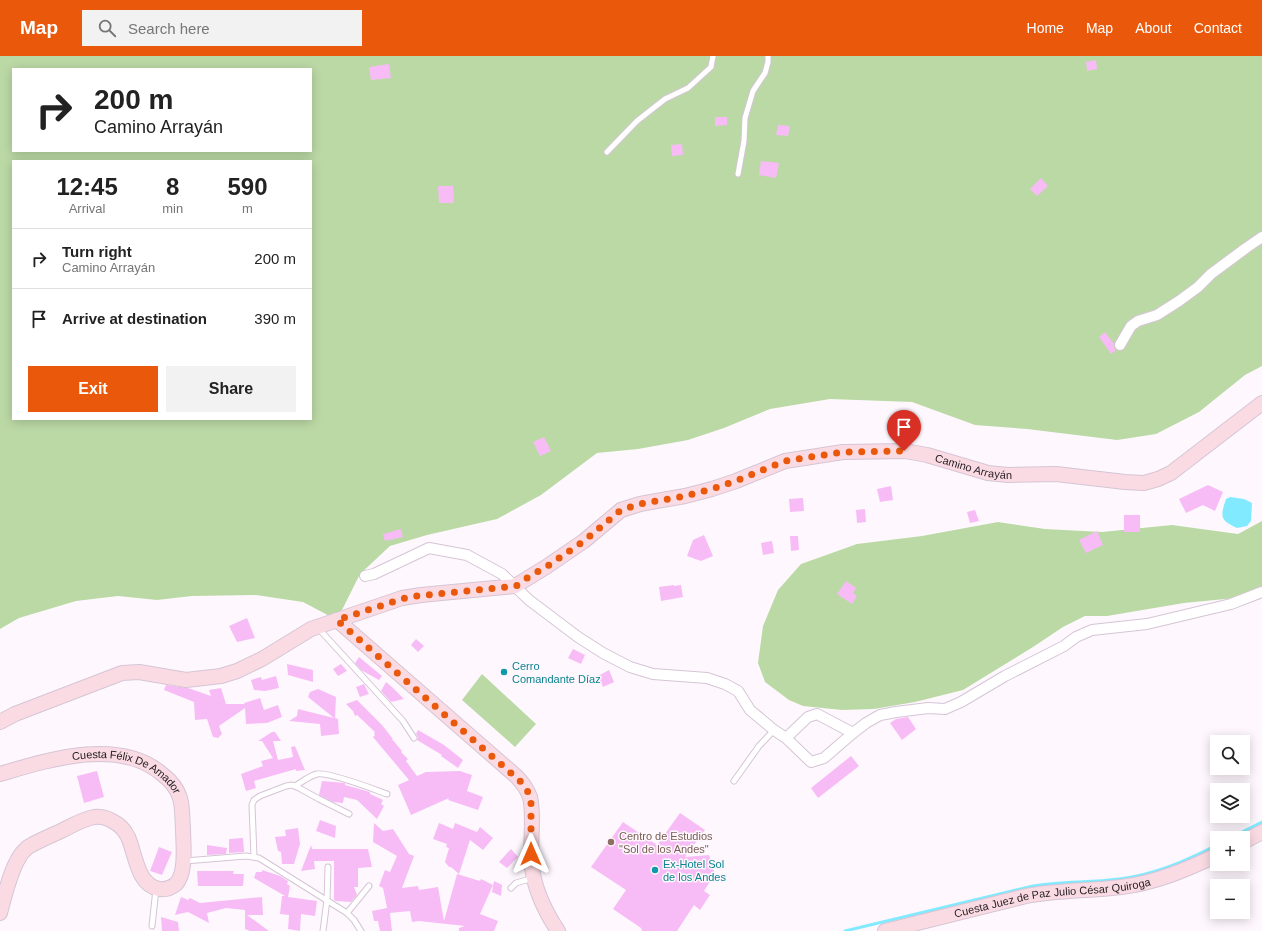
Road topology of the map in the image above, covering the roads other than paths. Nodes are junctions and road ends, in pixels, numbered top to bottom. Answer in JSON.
{"nodes":[{"id":1,"x":713,"y":56,"type":"edge"},
{"id":2,"x":768,"y":56,"type":"edge"},
{"id":3,"x":607,"y":152,"type":"dead end"},
{"id":4,"x":738,"y":174,"type":"dead end"},
{"id":5,"x":1262,"y":237,"type":"edge"},
{"id":6,"x":1120,"y":345,"type":"dead end"},
{"id":7,"x":1262,"y":403,"type":"edge"},
{"id":8,"x":365,"y":576,"type":"dead end"},
{"id":9,"x":516,"y":586,"type":"junction"},
{"id":10,"x":1262,"y":592,"type":"edge"},
{"id":11,"x":1249,"y":597,"type":"junction"},
{"id":12,"x":1262,"y":598,"type":"edge"},
{"id":13,"x":337,"y":620,"type":"junction"},
{"id":14,"x":317,"y":627,"type":"junction"},
{"id":15,"x":0,"y":722,"type":"edge"},
{"id":16,"x":774,"y":730,"type":"junction"},
{"id":17,"x":853,"y":733,"type":"junction"},
{"id":18,"x":414,"y":738,"type":"dead end"},
{"id":19,"x":786,"y":738,"type":"junction"},
{"id":20,"x":0,"y":774,"type":"edge"},
{"id":21,"x":734,"y":781,"type":"dead end"},
{"id":22,"x":295,"y":786,"type":"junction"},
{"id":23,"x":387,"y":794,"type":"dead end"},
{"id":24,"x":348,"y":814,"type":"dead end"},
{"id":25,"x":1262,"y":832,"type":"edge"},
{"id":26,"x":1250,"y":838,"type":"edge"},
{"id":27,"x":254,"y":857,"type":"junction"},
{"id":28,"x":1210,"y":858,"type":"edge"},
{"id":29,"x":183,"y":862,"type":"junction"},
{"id":30,"x":328,"y":867,"type":"dead end"},
{"id":31,"x":534,"y":878,"type":"junction"},
{"id":32,"x":369,"y":886,"type":"dead end"},
{"id":33,"x":157,"y":888,"type":"junction"},
{"id":34,"x":511,"y":888,"type":"dead end"},
{"id":35,"x":327,"y":900,"type":"junction"},
{"id":36,"x":0,"y":913,"type":"edge"},
{"id":37,"x":347,"y":913,"type":"junction"},
{"id":38,"x":152,"y":926,"type":"dead end"},
{"id":39,"x":324,"y":931,"type":"edge"},
{"id":40,"x":361,"y":931,"type":"edge"},
{"id":41,"x":558,"y":931,"type":"edge"},
{"id":42,"x":885,"y":931,"type":"edge"}],
"edges":[{"from":1,"to":3,"type":"lane"},
{"from":2,"to":4,"type":"lane"},
{"from":5,"to":6,"type":"street"},
{"from":7,"to":9,"type":"street","name":"Camino Arrayán"},
{"from":8,"to":9,"type":"street"},
{"from":9,"to":13,"type":"street","name":"Camino Arrayán"},
{"from":9,"to":16,"type":"street"},
{"from":10,"to":11,"type":"street"},
{"from":11,"to":12,"type":"street"},
{"from":11,"to":17,"type":"street"},
{"from":13,"to":14,"type":"street"},
{"from":13,"to":31,"type":"street"},
{"from":14,"to":15,"type":"street"},
{"from":14,"to":18,"type":"lane"},
{"from":16,"to":19,"type":"street"},
{"from":16,"to":21,"type":"lane"},
{"from":17,"to":19,"type":"street"},
{"from":17,"to":19,"type":"street"},
{"from":20,"to":29,"type":"street","name":"Cuesta Félix De Amador"},
{"from":22,"to":23,"type":"lane"},
{"from":22,"to":24,"type":"lane"},
{"from":22,"to":27,"type":"lane"},
{"from":25,"to":26,"type":"street"},
{"from":27,"to":29,"type":"lane"},
{"from":27,"to":35,"type":"lane"},
{"from":28,"to":42,"type":"street","name":"Cuesta Juez de Paz Julio César Quiroga"},
{"from":29,"to":33,"type":"street","name":"Cuesta Félix De Amador"},
{"from":30,"to":35,"type":"lane"},
{"from":31,"to":34,"type":"lane"},
{"from":31,"to":41,"type":"street"},
{"from":32,"to":37,"type":"lane"},
{"from":33,"to":36,"type":"street"},
{"from":33,"to":38,"type":"lane"},
{"from":35,"to":37,"type":"lane"},
{"from":35,"to":39,"type":"lane"},
{"from":37,"to":40,"type":"lane"}]}
